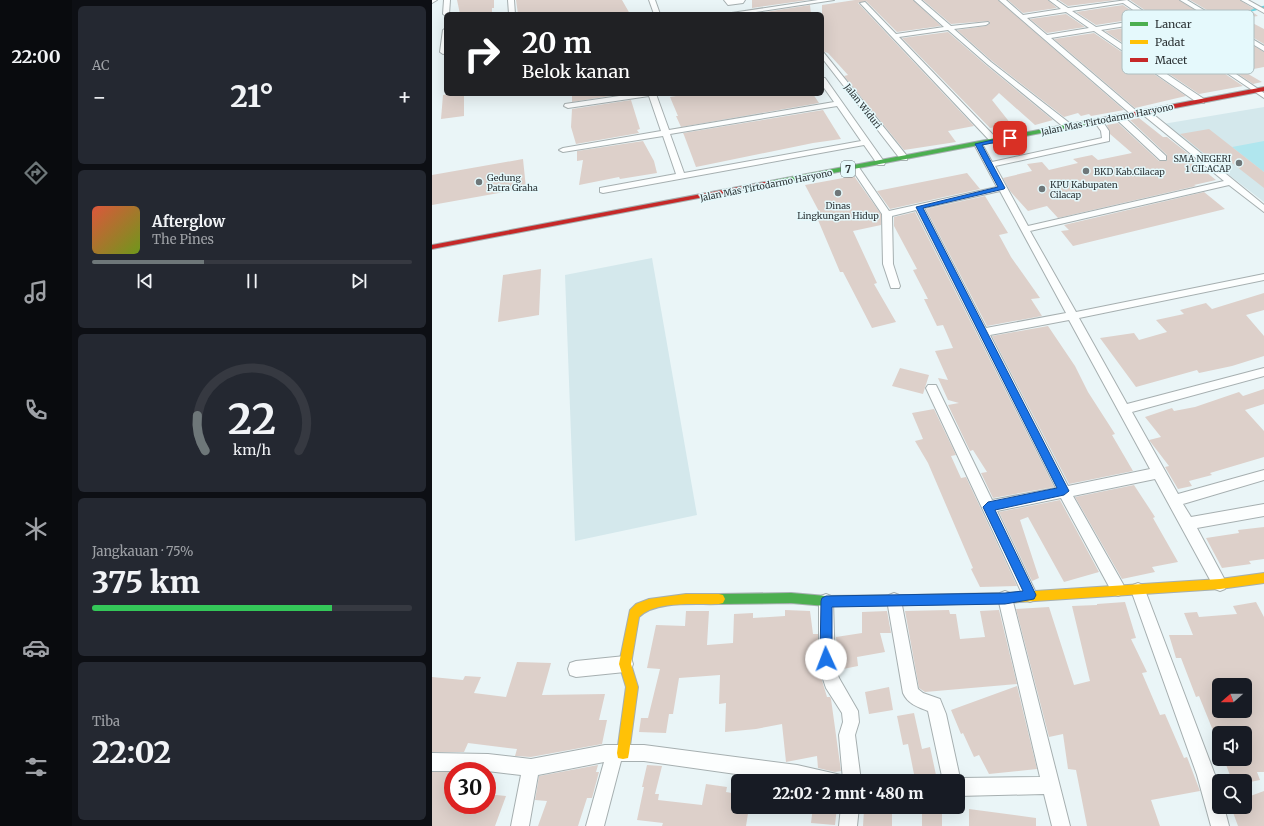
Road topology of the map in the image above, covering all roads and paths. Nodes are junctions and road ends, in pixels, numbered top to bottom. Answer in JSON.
{"nodes":[{"id":1,"x":447,"y":0,"type":"edge"},
{"id":2,"x":511,"y":0,"type":"edge"},
{"id":3,"x":652,"y":0,"type":"edge"},
{"id":4,"x":727,"y":0,"type":"edge"},
{"id":5,"x":831,"y":0,"type":"edge"},
{"id":6,"x":917,"y":0,"type":"edge"},
{"id":7,"x":1002,"y":0,"type":"edge"},
{"id":8,"x":1052,"y":0,"type":"edge"},
{"id":9,"x":1183,"y":0,"type":"edge"},
{"id":10,"x":1244,"y":0,"type":"edge"},
{"id":11,"x":742,"y":1,"type":"edge"},
{"id":12,"x":1124,"y":1,"type":"edge"},
{"id":13,"x":863,"y":3,"type":"dead end"},
{"id":14,"x":773,"y":8,"type":"junction"},
{"id":15,"x":1261,"y":9,"type":"edge"},
{"id":16,"x":1067,"y":10,"type":"junction"},
{"id":17,"x":1138,"y":10,"type":"edge"},
{"id":18,"x":1200,"y":10,"type":"edge"},
{"id":19,"x":749,"y":11,"type":"junction"},
{"id":20,"x":446,"y":12,"type":"edge"},
{"id":21,"x":512,"y":12,"type":"edge"},
{"id":22,"x":656,"y":12,"type":"edge"},
{"id":23,"x":742,"y":12,"type":"edge"},
{"id":24,"x":776,"y":12,"type":"edge"},
{"id":25,"x":1023,"y":17,"type":"junction"},
{"id":26,"x":986,"y":23,"type":"dead end"},
{"id":27,"x":1122,"y":24,"type":"edge"},
{"id":28,"x":948,"y":28,"type":"junction"},
{"id":29,"x":1094,"y":28,"type":"junction"},
{"id":30,"x":894,"y":36,"type":"junction"},
{"id":31,"x":1046,"y":37,"type":"junction"},
{"id":32,"x":444,"y":41,"type":"edge"},
{"id":33,"x":1254,"y":43,"type":"edge"},
{"id":34,"x":1122,"y":47,"type":"edge"},
{"id":35,"x":1264,"y":49,"type":"edge"},
{"id":36,"x":442,"y":52,"type":"edge"},
{"id":37,"x":824,"y":57,"type":"edge"},
{"id":38,"x":1161,"y":74,"type":"edge"},
{"id":39,"x":1235,"y":74,"type":"edge"},
{"id":40,"x":824,"y":83,"type":"edge"},
{"id":41,"x":1262,"y":92,"type":"edge"},
{"id":42,"x":635,"y":96,"type":"edge"},
{"id":43,"x":653,"y":96,"type":"edge"},
{"id":44,"x":1201,"y":101,"type":"junction"},
{"id":45,"x":838,"y":104,"type":"junction"},
{"id":46,"x":568,"y":106,"type":"dead end"},
{"id":47,"x":1141,"y":113,"type":"junction"},
{"id":48,"x":1119,"y":117,"type":"junction"},
{"id":49,"x":1098,"y":121,"type":"junction"},
{"id":50,"x":1069,"y":126,"type":"junction"},
{"id":51,"x":665,"y":132,"type":"junction"},
{"id":52,"x":995,"y":141,"type":"junction"},
{"id":53,"x":866,"y":142,"type":"junction"},
{"id":54,"x":978,"y":144,"type":"junction"},
{"id":55,"x":563,"y":150,"type":"dead end"},
{"id":56,"x":904,"y":158,"type":"junction"},
{"id":57,"x":1163,"y":158,"type":"dead end"},
{"id":58,"x":881,"y":163,"type":"junction"},
{"id":59,"x":990,"y":165,"type":"junction"},
{"id":60,"x":856,"y":168,"type":"junction"},
{"id":61,"x":681,"y":176,"type":"junction"},
{"id":62,"x":1231,"y":182,"type":"junction"},
{"id":63,"x":1002,"y":188,"type":"junction"},
{"id":64,"x":603,"y":190,"type":"dead end"},
{"id":65,"x":919,"y":207,"type":"junction"},
{"id":66,"x":1264,"y":209,"type":"edge"},
{"id":67,"x":887,"y":214,"type":"junction"},
{"id":68,"x":1025,"y":229,"type":"junction"},
{"id":69,"x":432,"y":247,"type":"edge"},
{"id":70,"x":1264,"y":277,"type":"edge"},
{"id":71,"x":895,"y":286,"type":"dead end"},
{"id":72,"x":1072,"y":316,"type":"junction"},
{"id":73,"x":983,"y":332,"type":"junction"},
{"id":74,"x":1264,"y":372,"type":"edge"},
{"id":75,"x":932,"y":388,"type":"dead end"},
{"id":76,"x":1124,"y":409,"type":"junction"},
{"id":77,"x":1159,"y":473,"type":"junction"},
{"id":78,"x":1264,"y":475,"type":"edge"},
{"id":79,"x":1064,"y":491,"type":"junction"},
{"id":80,"x":1174,"y":501,"type":"junction"},
{"id":81,"x":988,"y":507,"type":"junction"},
{"id":82,"x":1264,"y":510,"type":"edge"},
{"id":83,"x":1187,"y":524,"type":"junction"},
{"id":84,"x":1262,"y":582,"type":"edge"},
{"id":85,"x":1220,"y":584,"type":"junction"},
{"id":86,"x":1118,"y":589,"type":"junction"},
{"id":87,"x":1138,"y":590,"type":"junction"},
{"id":88,"x":1030,"y":595,"type":"junction"},
{"id":89,"x":1005,"y":598,"type":"junction"},
{"id":90,"x":894,"y":600,"type":"junction"},
{"id":91,"x":826,"y":601,"type":"junction"},
{"id":92,"x":625,"y":664,"type":"junction"},
{"id":93,"x":576,"y":669,"type":"dead end"},
{"id":94,"x":619,"y":753,"type":"junction"},
{"id":95,"x":432,"y":762,"type":"edge"},
{"id":96,"x":530,"y":768,"type":"junction"},
{"id":97,"x":797,"y":774,"type":"edge"},
{"id":98,"x":851,"y":774,"type":"edge"},
{"id":99,"x":951,"y":774,"type":"edge"},
{"id":100,"x":1051,"y":785,"type":"junction"},
{"id":101,"x":965,"y":787,"type":"edge"},
{"id":102,"x":849,"y":814,"type":"edge"},
{"id":103,"x":520,"y":826,"type":"edge"},
{"id":104,"x":595,"y":826,"type":"edge"},
{"id":105,"x":848,"y":826,"type":"edge"},
{"id":106,"x":1061,"y":826,"type":"edge"},
{"id":107,"x":1220,"y":826,"type":"edge"}],
"edges":[{"from":1,"to":20,"type":"street"},
{"from":2,"to":21,"type":"street"},
{"from":3,"to":22,"type":"street"},
{"from":4,"to":11,"type":"street"},
{"from":5,"to":14,"type":"street"},
{"from":6,"to":28,"type":"street"},
{"from":7,"to":25,"type":"street"},
{"from":8,"to":16,"type":"street"},
{"from":9,"to":18,"type":"street"},
{"from":10,"to":15,"type":"street"},
{"from":11,"to":19,"type":"street"},
{"from":12,"to":16,"type":"street"},
{"from":12,"to":17,"type":"street"},
{"from":13,"to":30,"type":"street"},
{"from":14,"to":19,"type":"street"},
{"from":14,"to":24,"type":"street"},
{"from":16,"to":25,"type":"street"},
{"from":16,"to":29,"type":"street"},
{"from":19,"to":23,"type":"street"},
{"from":25,"to":31,"type":"street"},
{"from":26,"to":28,"type":"street"},
{"from":27,"to":29,"type":"street"},
{"from":28,"to":30,"type":"street"},
{"from":28,"to":50,"type":"street"},
{"from":29,"to":31,"type":"street"},
{"from":29,"to":34,"type":"street"},
{"from":30,"to":52,"type":"street"},
{"from":31,"to":47,"type":"street"},
{"from":32,"to":36,"type":"street"},
{"from":33,"to":35,"type":"street"},
{"from":37,"to":56,"type":"street","name":"Jalan Widuri"},
{"from":38,"to":44,"type":"street"},
{"from":39,"to":41,"type":"street"},
{"from":40,"to":45,"type":"street"},
{"from":41,"to":44,"type":"main road","name":"Jalan Mas Tirtodarmo Haryono","number":"7"},
{"from":42,"to":46,"type":"street"},
{"from":43,"to":51,"type":"street"},
{"from":44,"to":47,"type":"main road","name":"Jalan Mas Tirtodarmo Haryono","number":"7"},
{"from":45,"to":51,"type":"street"},
{"from":45,"to":53,"type":"street"},
{"from":47,"to":48,"type":"main road","name":"Jalan Mas Tirtodarmo Haryono","number":"7"},
{"from":47,"to":62,"type":"street"},
{"from":48,"to":49,"type":"main road","name":"Jalan Mas Tirtodarmo Haryono","number":"7"},
{"from":48,"to":57,"type":"street"},
{"from":49,"to":50,"type":"main road","name":"Jalan Mas Tirtodarmo Haryono","number":"7"},
{"from":49,"to":59,"type":"street"},
{"from":50,"to":52,"type":"main road","name":"Jalan Mas Tirtodarmo Haryono","number":"7"},
{"from":51,"to":55,"type":"street"},
{"from":51,"to":61,"type":"street"},
{"from":52,"to":54,"type":"main road","name":"Jalan Mas Tirtodarmo Haryono","number":"7"},
{"from":53,"to":58,"type":"street"},
{"from":53,"to":61,"type":"street"},
{"from":54,"to":56,"type":"main road","name":"Jalan Mas Tirtodarmo Haryono","number":"7"},
{"from":54,"to":59,"type":"street"},
{"from":56,"to":58,"type":"main road","name":"Jalan Mas Tirtodarmo Haryono","number":"7"},
{"from":58,"to":60,"type":"main road","name":"Jalan Mas Tirtodarmo Haryono","number":"7"},
{"from":59,"to":63,"type":"street"},
{"from":60,"to":67,"type":"street"},
{"from":60,"to":69,"type":"main road","name":"Jalan Mas Tirtodarmo Haryono","number":"7"},
{"from":61,"to":64,"type":"street"},
{"from":62,"to":66,"type":"street"},
{"from":62,"to":68,"type":"street"},
{"from":63,"to":65,"type":"street"},
{"from":63,"to":68,"type":"street"},
{"from":65,"to":67,"type":"street"},
{"from":65,"to":73,"type":"street"},
{"from":67,"to":71,"type":"street"},
{"from":68,"to":72,"type":"street"},
{"from":70,"to":72,"type":"street"},
{"from":72,"to":73,"type":"street"},
{"from":72,"to":76,"type":"street"},
{"from":73,"to":79,"type":"street"},
{"from":74,"to":76,"type":"street"},
{"from":75,"to":81,"type":"street"},
{"from":76,"to":77,"type":"street"},
{"from":77,"to":79,"type":"street"},
{"from":77,"to":80,"type":"street"},
{"from":78,"to":80,"type":"street"},
{"from":79,"to":81,"type":"street"},
{"from":79,"to":86,"type":"street"},
{"from":80,"to":83,"type":"street"},
{"from":81,"to":88,"type":"street"},
{"from":82,"to":83,"type":"street"},
{"from":83,"to":85,"type":"street"},
{"from":84,"to":85,"type":"main road"},
{"from":85,"to":87,"type":"main road"},
{"from":86,"to":87,"type":"main road"},
{"from":86,"to":88,"type":"main road"},
{"from":87,"to":107,"type":"street"},
{"from":88,"to":89,"type":"main road"},
{"from":89,"to":90,"type":"main road"},
{"from":89,"to":100,"type":"street"},
{"from":90,"to":91,"type":"main road"},
{"from":90,"to":99,"type":"street"},
{"from":91,"to":92,"type":"main road"},
{"from":91,"to":98,"type":"street"},
{"from":92,"to":93,"type":"street"},
{"from":92,"to":94,"type":"main road"},
{"from":94,"to":96,"type":"street"},
{"from":94,"to":97,"type":"street"},
{"from":94,"to":104,"type":"street"},
{"from":95,"to":96,"type":"street"},
{"from":96,"to":103,"type":"street"},
{"from":100,"to":101,"type":"street"},
{"from":100,"to":106,"type":"street"},
{"from":102,"to":105,"type":"street"}]}
